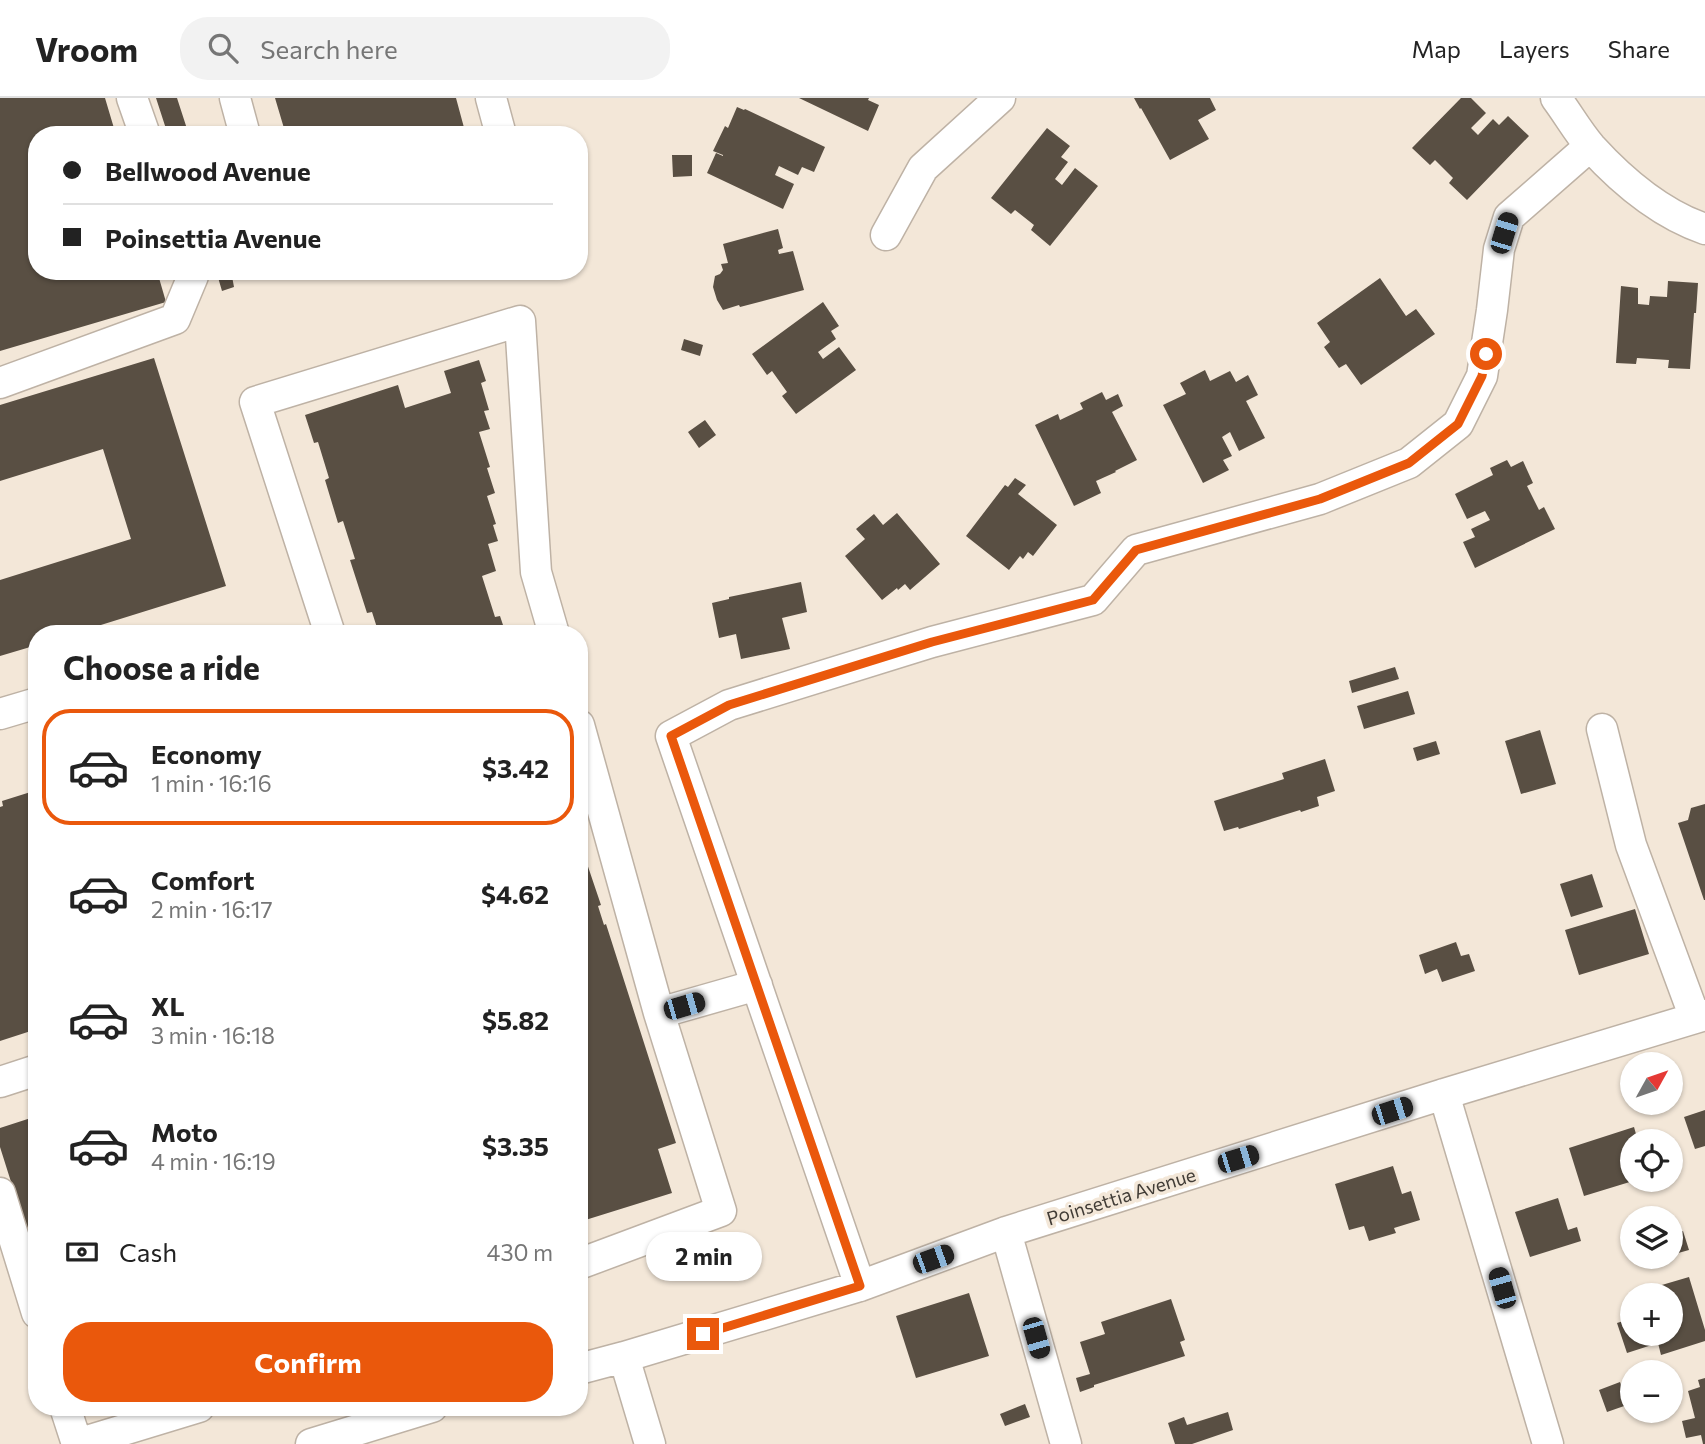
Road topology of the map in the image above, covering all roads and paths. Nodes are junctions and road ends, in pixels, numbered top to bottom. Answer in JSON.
{"nodes":[{"id":1,"x":132,"y":98,"type":"edge"},
{"id":2,"x":234,"y":98,"type":"edge"},
{"id":3,"x":491,"y":98,"type":"edge"},
{"id":4,"x":1000,"y":98,"type":"edge"},
{"id":5,"x":1556,"y":98,"type":"edge"},
{"id":6,"x":142,"y":126,"type":"edge"},
{"id":7,"x":242,"y":126,"type":"edge"},
{"id":8,"x":499,"y":126,"type":"edge"},
{"id":9,"x":1590,"y":146,"type":"junction"},
{"id":10,"x":1705,"y":229,"type":"edge"},
{"id":11,"x":886,"y":235,"type":"dead end"},
{"id":12,"x":191,"y":280,"type":"edge"},
{"id":13,"x":0,"y":383,"type":"edge"},
{"id":14,"x":327,"y":625,"type":"edge"},
{"id":15,"x":551,"y":625,"type":"edge"},
{"id":16,"x":28,"y":706,"type":"edge"},
{"id":17,"x":0,"y":714,"type":"edge"},
{"id":18,"x":1602,"y":729,"type":"dead end"},
{"id":19,"x":588,"y":779,"type":"edge"},
{"id":20,"x":757,"y":985,"type":"junction"},
{"id":21,"x":659,"y":1013,"type":"junction"},
{"id":22,"x":1700,"y":1016,"type":"edge"},
{"id":23,"x":28,"y":1073,"type":"edge"},
{"id":24,"x":0,"y":1082,"type":"edge"},
{"id":25,"x":1444,"y":1094,"type":"junction"},
{"id":26,"x":0,"y":1193,"type":"edge"},
{"id":27,"x":1006,"y":1232,"type":"junction"},
{"id":28,"x":588,"y":1261,"type":"edge"},
{"id":29,"x":28,"y":1284,"type":"edge"},
{"id":30,"x":860,"y":1286,"type":"junction"},
{"id":31,"x":624,"y":1357,"type":"junction"},
{"id":32,"x":588,"y":1367,"type":"edge"},
{"id":33,"x":68,"y":1416,"type":"edge"},
{"id":34,"x":169,"y":1416,"type":"edge"},
{"id":35,"x":374,"y":1416,"type":"edge"},
{"id":36,"x":77,"y":1444,"type":"edge"},
{"id":37,"x":311,"y":1444,"type":"edge"},
{"id":38,"x":650,"y":1444,"type":"edge"},
{"id":39,"x":1066,"y":1444,"type":"edge"},
{"id":40,"x":1548,"y":1444,"type":"edge"}],
"edges":[{"from":1,"to":6,"type":"street"},
{"from":2,"to":7,"type":"street"},
{"from":3,"to":8,"type":"street"},
{"from":4,"to":11,"type":"street"},
{"from":5,"to":9,"type":"street"},
{"from":9,"to":10,"type":"street"},
{"from":9,"to":20,"type":"street"},
{"from":12,"to":13,"type":"street"},
{"from":14,"to":15,"type":"street"},
{"from":16,"to":17,"type":"street"},
{"from":18,"to":22,"type":"street"},
{"from":19,"to":21,"type":"street"},
{"from":20,"to":21,"type":"street"},
{"from":20,"to":30,"type":"street"},
{"from":21,"to":28,"type":"street"},
{"from":22,"to":25,"type":"street","name":"Poinsettia Avenue"},
{"from":23,"to":24,"type":"street"},
{"from":25,"to":27,"type":"street","name":"Poinsettia Avenue"},
{"from":25,"to":40,"type":"street"},
{"from":26,"to":29,"type":"street"},
{"from":27,"to":30,"type":"street","name":"Poinsettia Avenue"},
{"from":27,"to":39,"type":"street"},
{"from":30,"to":31,"type":"street","name":"Poinsettia Avenue"},
{"from":31,"to":32,"type":"street","name":"Poinsettia Avenue"},
{"from":31,"to":38,"type":"street"},
{"from":33,"to":36,"type":"street"},
{"from":34,"to":36,"type":"street"},
{"from":35,"to":37,"type":"street"}]}
